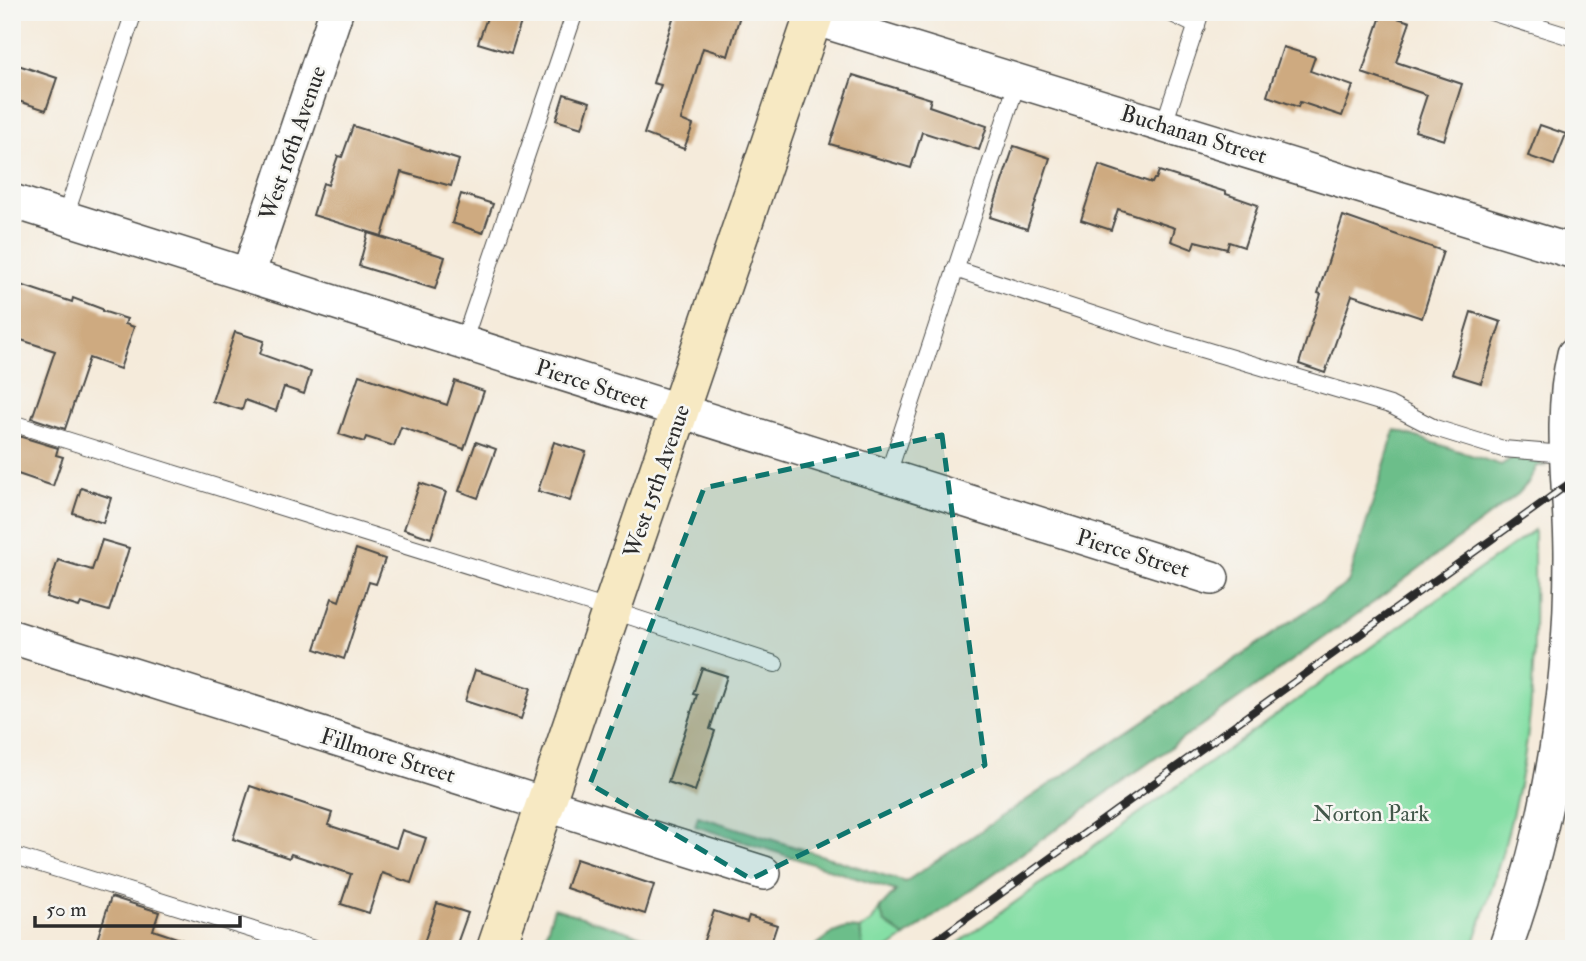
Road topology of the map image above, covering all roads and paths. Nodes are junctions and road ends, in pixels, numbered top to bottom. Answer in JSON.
{"nodes":[{"id":1,"x":134,"y":12,"type":"edge"},
{"id":2,"x":336,"y":12,"type":"edge"},
{"id":3,"x":575,"y":12,"type":"edge"},
{"id":4,"x":1168,"y":12,"type":"edge"},
{"id":5,"x":1491,"y":12,"type":"edge"},
{"id":6,"x":814,"y":15,"type":"edge"},
{"id":7,"x":1199,"y":19,"type":"edge"},
{"id":8,"x":1574,"y":38,"type":"edge"},
{"id":9,"x":1017,"y":80,"type":"junction"},
{"id":10,"x":1164,"y":124,"type":"junction"},
{"id":11,"x":12,"y":201,"type":"edge"},
{"id":12,"x":65,"y":217,"type":"junction"},
{"id":13,"x":1574,"y":252,"type":"edge"},
{"id":14,"x":955,"y":269,"type":"junction"},
{"id":15,"x":248,"y":275,"type":"junction"},
{"id":16,"x":463,"y":343,"type":"junction"},
{"id":17,"x":1574,"y":354,"type":"edge"},
{"id":18,"x":680,"y":412,"type":"junction"},
{"id":19,"x":12,"y":423,"type":"edge"},
{"id":20,"x":1565,"y":454,"type":"junction"},
{"id":21,"x":887,"y":477,"type":"junction"},
{"id":22,"x":1572,"y":553,"type":"edge"},
{"id":23,"x":1212,"y":578,"type":"dead end"},
{"id":24,"x":611,"y":610,"type":"junction"},
{"id":25,"x":12,"y":636,"type":"edge"},
{"id":26,"x":1571,"y":652,"type":"edge"},
{"id":27,"x":775,"y":664,"type":"dead end"},
{"id":28,"x":546,"y":804,"type":"junction"},
{"id":29,"x":12,"y":855,"type":"edge"},
{"id":30,"x":764,"y":873,"type":"dead end"},
{"id":31,"x":314,"y":949,"type":"edge"},
{"id":32,"x":496,"y":949,"type":"edge"},
{"id":33,"x":1505,"y":949,"type":"edge"}],
"edges":[{"from":1,"to":12,"type":"lane"},
{"from":2,"to":15,"type":"street","name":"West 16th Avenue"},
{"from":3,"to":16,"type":"lane"},
{"from":4,"to":7,"type":"lane"},
{"from":5,"to":8,"type":"lane"},
{"from":6,"to":9,"type":"street","name":"Buchanan Street"},
{"from":6,"to":18,"type":"main road","name":"West 15th Avenue"},
{"from":7,"to":10,"type":"lane"},
{"from":9,"to":10,"type":"street","name":"Buchanan Street"},
{"from":9,"to":14,"type":"lane"},
{"from":10,"to":13,"type":"street","name":"Buchanan Street"},
{"from":11,"to":12,"type":"street","name":"Pierce Street"},
{"from":12,"to":15,"type":"street","name":"Pierce Street"},
{"from":14,"to":20,"type":"lane"},
{"from":14,"to":21,"type":"lane"},
{"from":15,"to":16,"type":"street","name":"Pierce Street"},
{"from":16,"to":18,"type":"street","name":"Pierce Street"},
{"from":17,"to":20,"type":"street"},
{"from":18,"to":21,"type":"street","name":"Pierce Street"},
{"from":18,"to":24,"type":"main road","name":"West 15th Avenue"},
{"from":19,"to":24,"type":"lane"},
{"from":20,"to":22,"type":"street"},
{"from":21,"to":23,"type":"street","name":"Pierce Street"},
{"from":22,"to":26,"type":"street"},
{"from":24,"to":27,"type":"lane"},
{"from":24,"to":28,"type":"main road","name":"West 15th Avenue"},
{"from":25,"to":28,"type":"street","name":"Fillmore Street"},
{"from":26,"to":33,"type":"street"},
{"from":28,"to":30,"type":"street","name":"Fillmore Street"},
{"from":28,"to":32,"type":"main road","name":"West 15th Avenue"},
{"from":29,"to":31,"type":"lane"}]}
